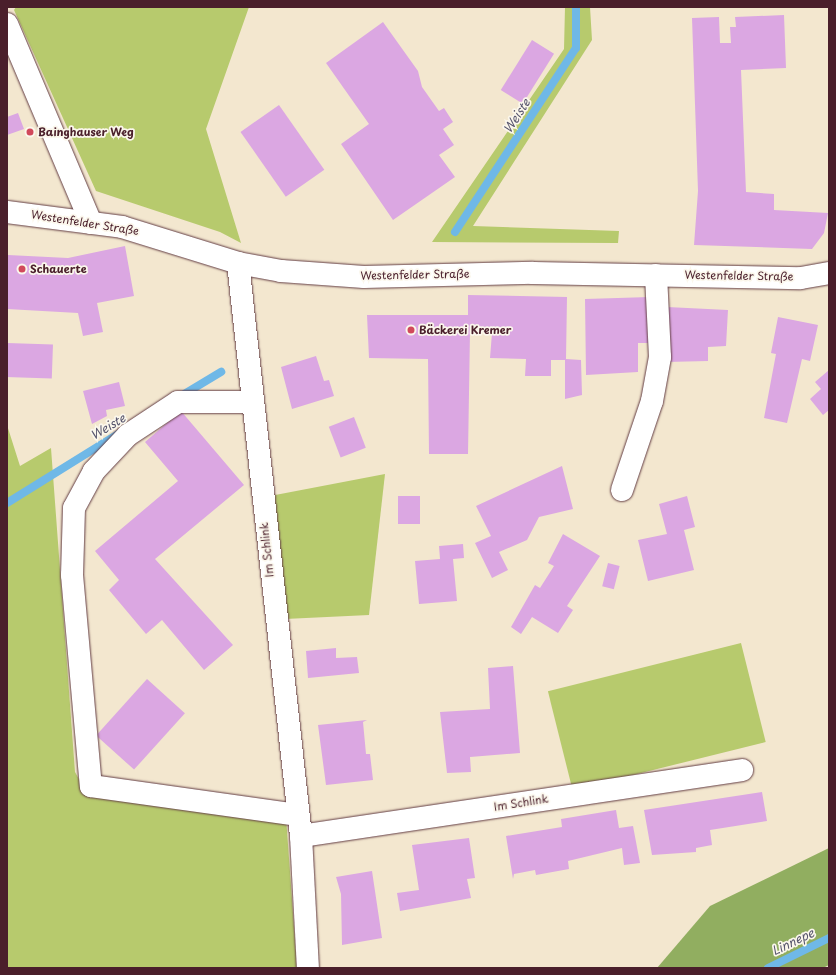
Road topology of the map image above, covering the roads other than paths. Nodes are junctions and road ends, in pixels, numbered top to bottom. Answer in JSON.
{"nodes":[{"id":1,"x":7,"y":24,"type":"edge"},
{"id":2,"x":7,"y":212,"type":"edge"},
{"id":3,"x":91,"y":223,"type":"junction"},
{"id":4,"x":238,"y":263,"type":"junction"},
{"id":5,"x":829,"y":273,"type":"edge"},
{"id":6,"x":656,"y":275,"type":"junction"},
{"id":7,"x":251,"y":402,"type":"junction"},
{"id":8,"x":622,"y":490,"type":"dead end"},
{"id":9,"x":742,"y":770,"type":"dead end"},
{"id":10,"x":297,"y":815,"type":"junction"},
{"id":11,"x":301,"y":836,"type":"junction"},
{"id":12,"x":308,"y":968,"type":"edge"}],
"edges":[{"from":1,"to":3,"type":"street"},
{"from":2,"to":3,"type":"street","name":"Westenfelder Straße"},
{"from":3,"to":4,"type":"street","name":"Westenfelder Straße"},
{"from":4,"to":6,"type":"street","name":"Westenfelder Straße"},
{"from":4,"to":7,"type":"street","name":"Im Schlink"},
{"from":5,"to":6,"type":"street","name":"Westenfelder Straße"},
{"from":6,"to":8,"type":"street"},
{"from":7,"to":10,"type":"street","name":"Im Schlink"},
{"from":7,"to":10,"type":"street"},
{"from":9,"to":11,"type":"street","name":"Im Schlink"},
{"from":10,"to":11,"type":"street","name":"Im Schlink"},
{"from":11,"to":12,"type":"street","name":"Im Schlink"}]}
